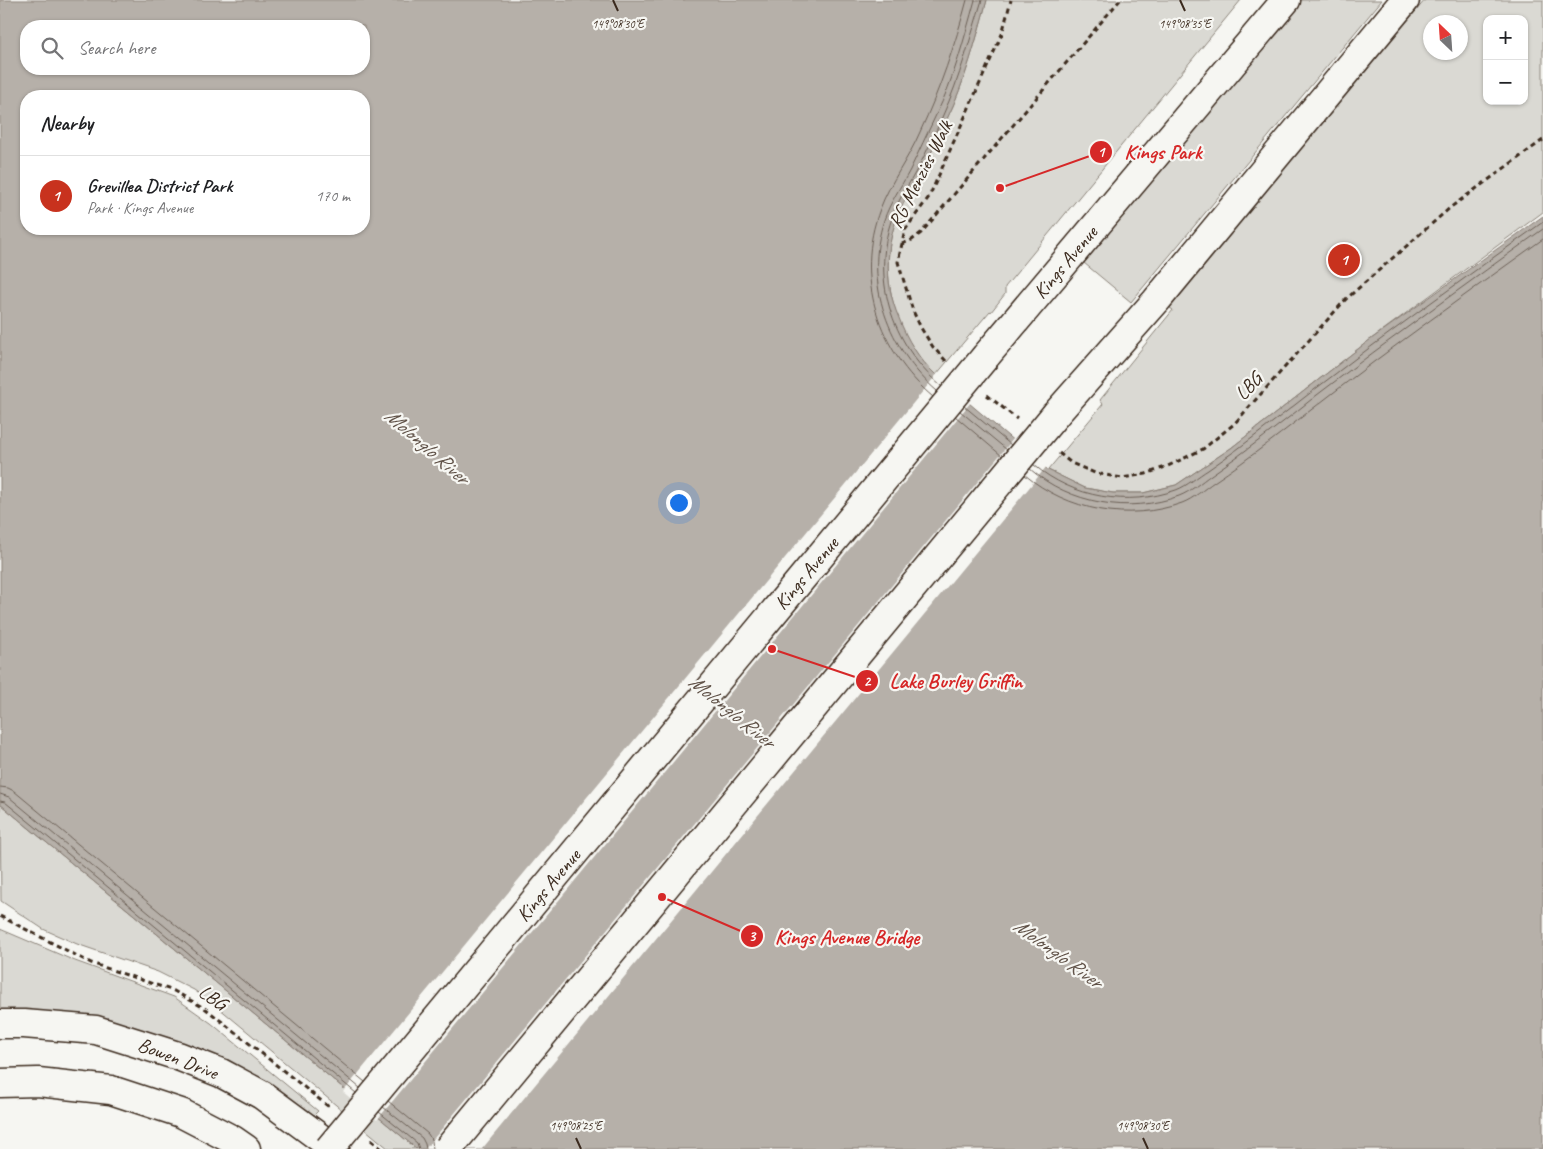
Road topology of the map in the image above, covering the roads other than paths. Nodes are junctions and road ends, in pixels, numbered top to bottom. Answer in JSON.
{"nodes":[{"id":1,"x":1286,"y":0,"type":"edge"},
{"id":2,"x":1405,"y":0,"type":"edge"},
{"id":3,"x":0,"y":1024,"type":"edge"},
{"id":4,"x":0,"y":1084,"type":"edge"},
{"id":5,"x":246,"y":1149,"type":"edge"},
{"id":6,"x":329,"y":1149,"type":"edge"},
{"id":7,"x":335,"y":1149,"type":"edge"},
{"id":8,"x":448,"y":1149,"type":"edge"}],
"edges":[{"from":1,"to":6,"type":"main road","name":"Kings Avenue","bridge":true},
{"from":2,"to":8,"type":"main road","bridge":true},
{"from":3,"to":7,"type":"main road","name":"Bowen Drive"},
{"from":4,"to":5,"type":"main road"}]}
